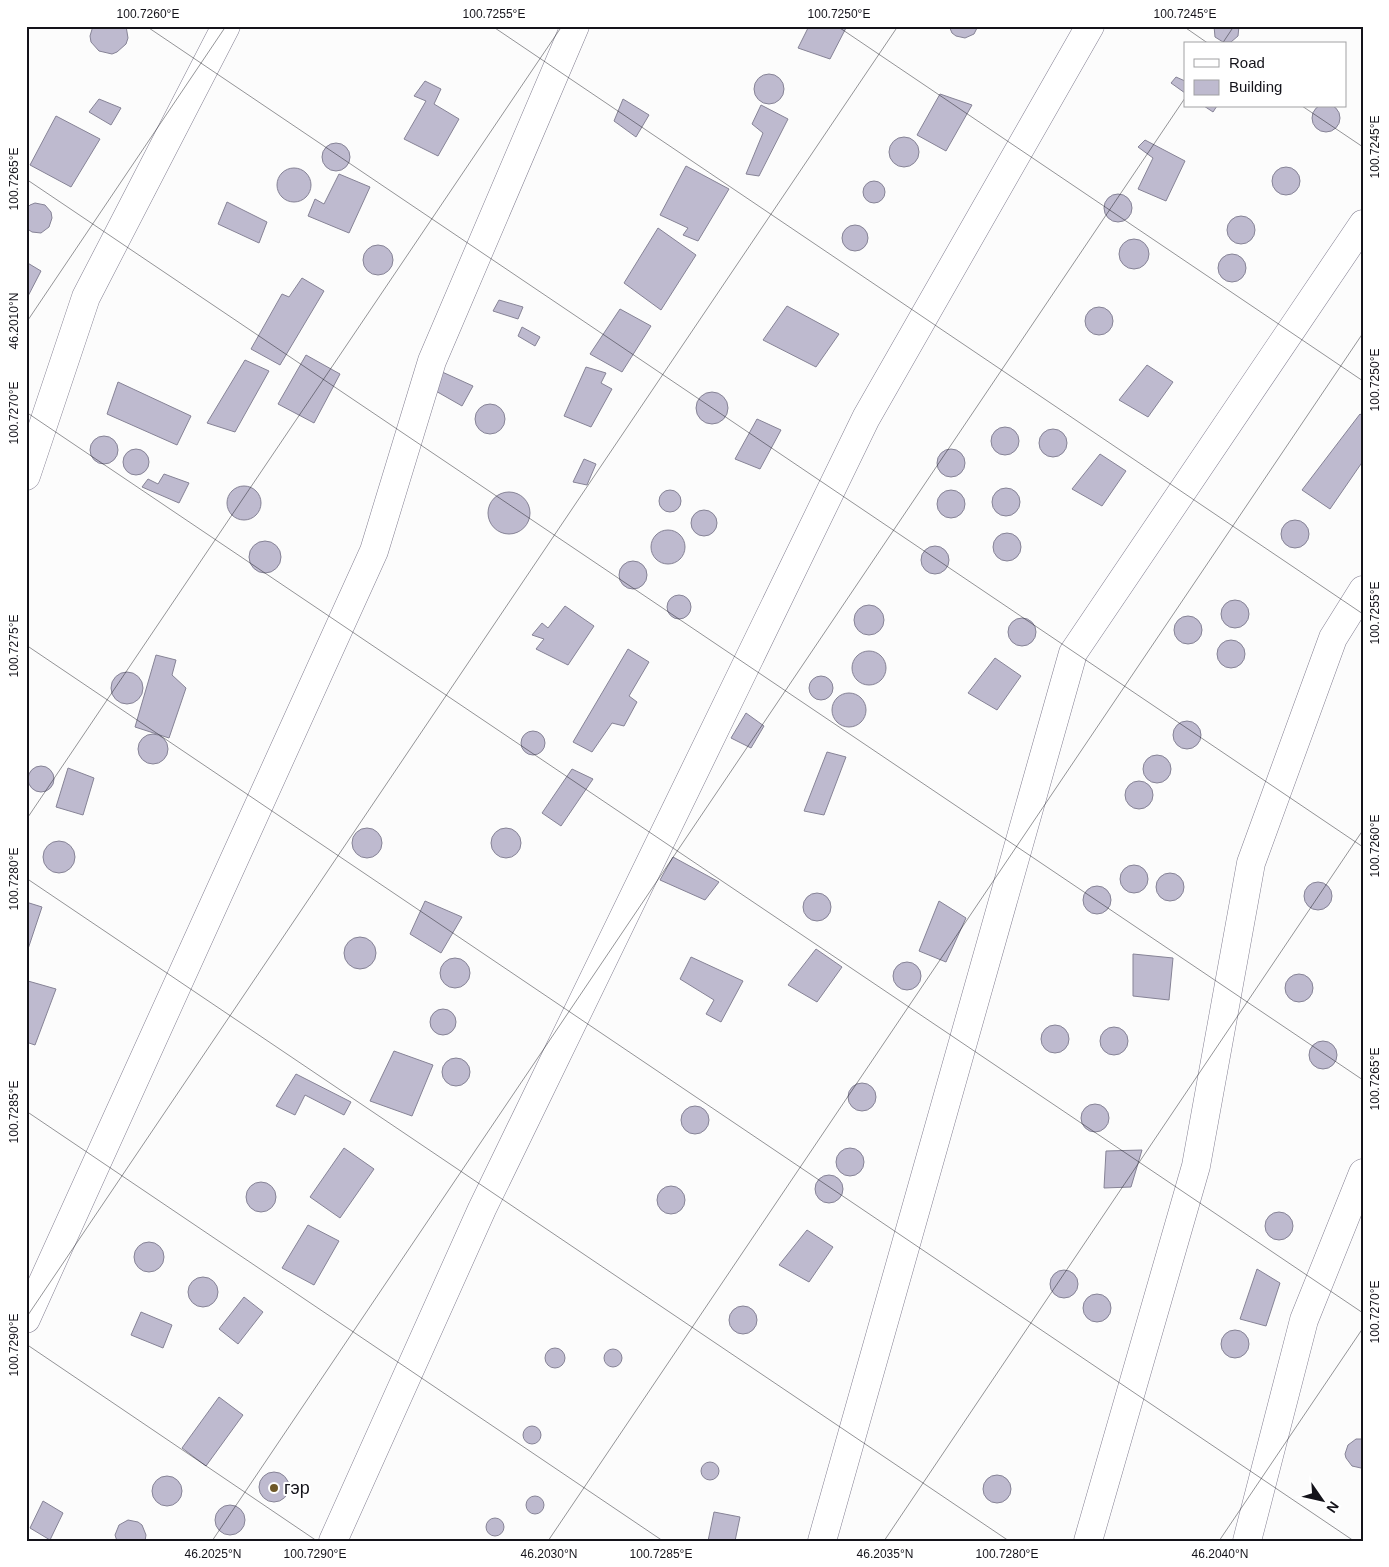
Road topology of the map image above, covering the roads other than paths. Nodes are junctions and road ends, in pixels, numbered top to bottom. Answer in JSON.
{"nodes":[{"id":1,"x":226,"y":26,"type":"edge"},
{"id":2,"x":575,"y":26,"type":"edge"},
{"id":3,"x":1090,"y":26,"type":"edge"},
{"id":4,"x":1363,"y":224,"type":"edge"},
{"id":5,"x":26,"y":476,"type":"edge"},
{"id":6,"x":1363,"y":590,"type":"edge"},
{"id":7,"x":1363,"y":1173,"type":"edge"},
{"id":8,"x":26,"y":1319,"type":"edge"},
{"id":9,"x":333,"y":1541,"type":"edge"},
{"id":10,"x":822,"y":1541,"type":"edge"},
{"id":11,"x":1088,"y":1541,"type":"edge"},
{"id":12,"x":1247,"y":1541,"type":"edge"}],
"edges":[{"from":1,"to":5,"type":"street"},
{"from":2,"to":8,"type":"street"},
{"from":3,"to":9,"type":"street"},
{"from":4,"to":10,"type":"street"},
{"from":6,"to":11,"type":"street"},
{"from":7,"to":12,"type":"street"}]}
